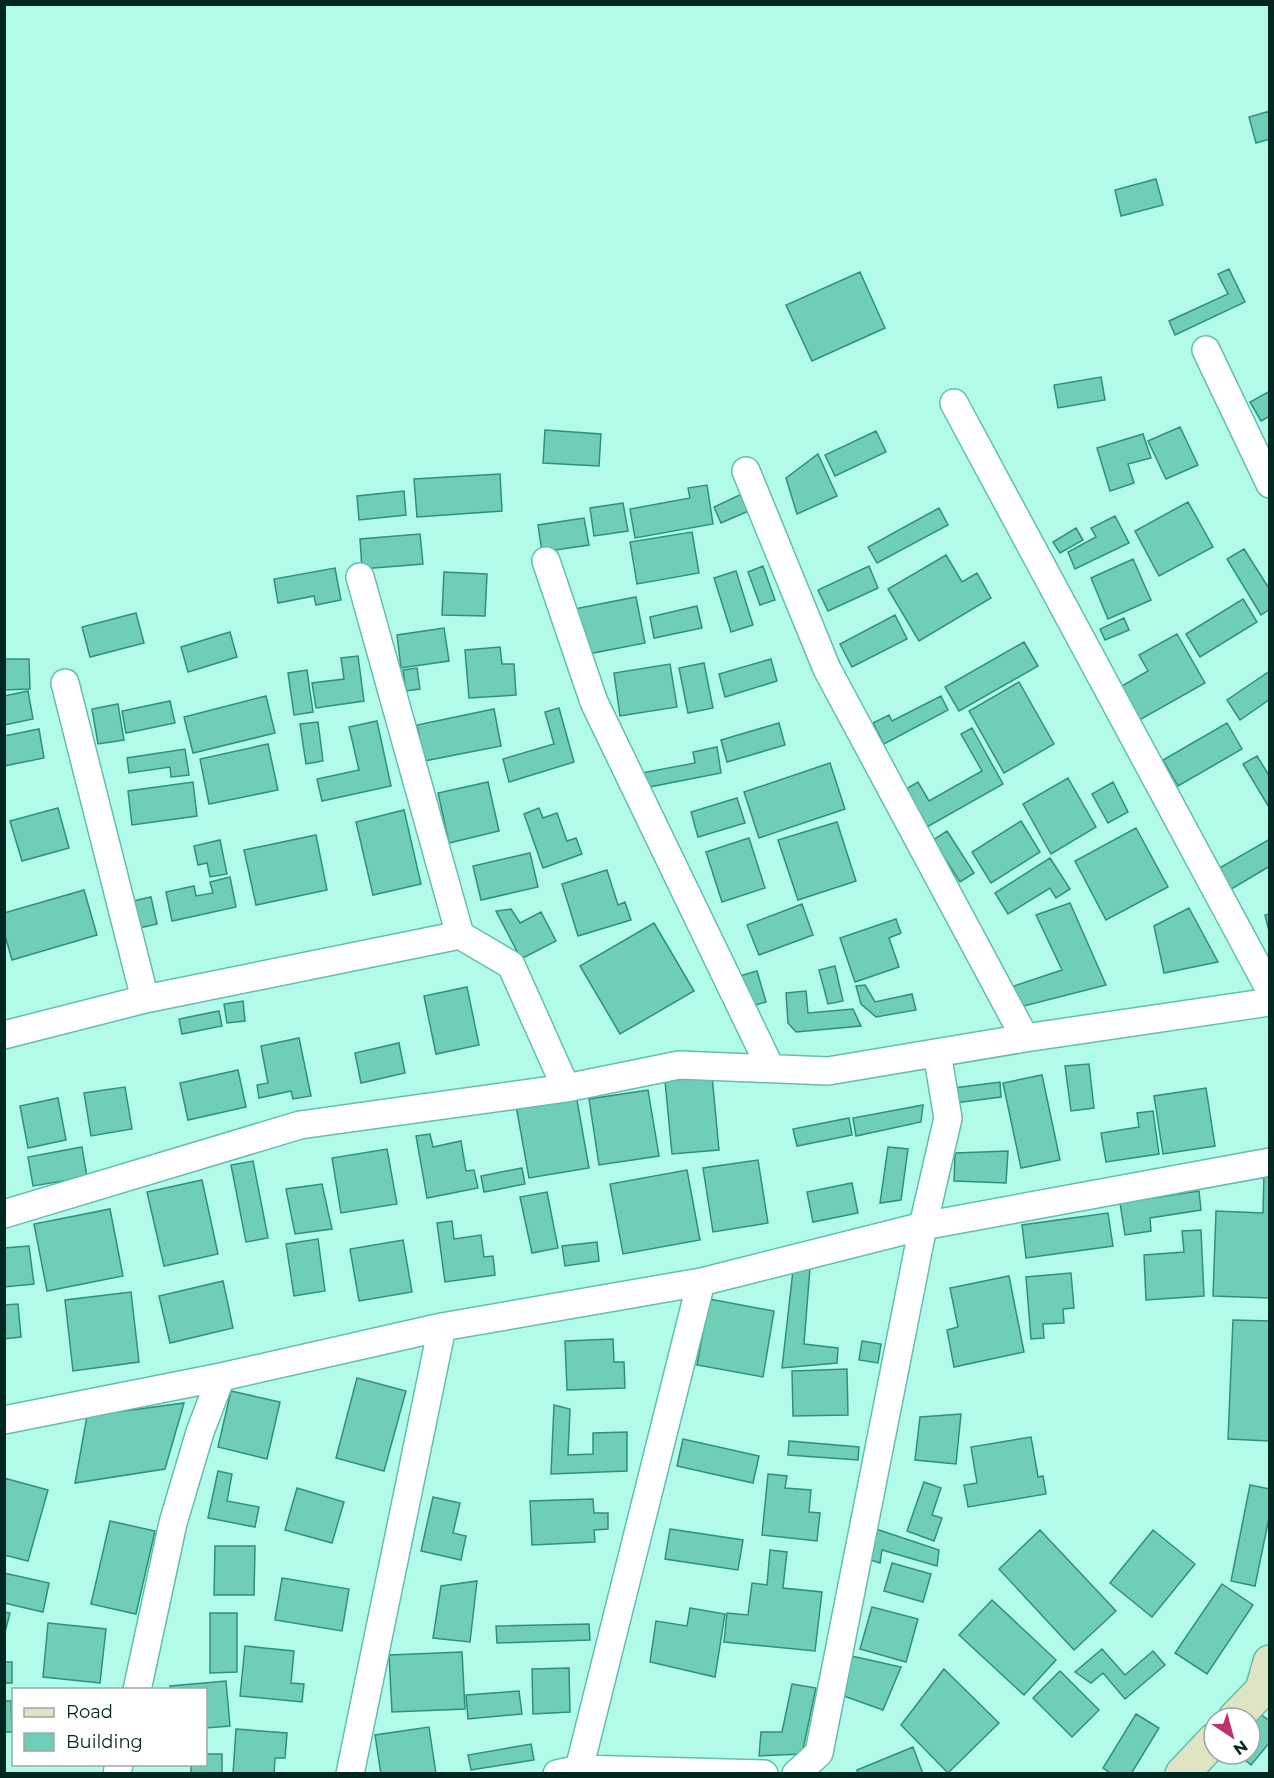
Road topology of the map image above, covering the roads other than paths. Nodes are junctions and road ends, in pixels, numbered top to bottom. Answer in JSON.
{"nodes":[{"id":1,"x":1206,"y":350,"type":"dead end"},
{"id":2,"x":954,"y":403,"type":"dead end"},
{"id":3,"x":746,"y":471,"type":"dead end"},
{"id":4,"x":1269,"y":484,"type":"edge"},
{"id":5,"x":546,"y":561,"type":"dead end"},
{"id":6,"x":360,"y":577,"type":"dead end"},
{"id":7,"x":65,"y":683,"type":"dead end"},
{"id":8,"x":460,"y":935,"type":"junction"},
{"id":9,"x":1269,"y":990,"type":"edge"},
{"id":10,"x":145,"y":999,"type":"junction"},
{"id":11,"x":1269,"y":1002,"type":"edge"},
{"id":12,"x":7,"y":1026,"type":"edge"},
{"id":13,"x":1025,"y":1038,"type":"junction"},
{"id":14,"x":937,"y":1053,"type":"junction"},
{"id":15,"x":770,"y":1067,"type":"junction"},
{"id":16,"x":566,"y":1088,"type":"junction"},
{"id":17,"x":1269,"y":1162,"type":"edge"},
{"id":18,"x":4,"y":1214,"type":"edge"},
{"id":19,"x":922,"y":1226,"type":"junction"},
{"id":20,"x":700,"y":1282,"type":"junction"},
{"id":21,"x":442,"y":1327,"type":"junction"},
{"id":22,"x":221,"y":1377,"type":"junction"},
{"id":23,"x":4,"y":1420,"type":"edge"},
{"id":24,"x":1269,"y":1662,"type":"edge"},
{"id":25,"x":137,"y":1688,"type":"edge"},
{"id":26,"x":1247,"y":1706,"type":"edge"},
{"id":27,"x":1202,"y":1752,"type":"edge"},
{"id":28,"x":568,"y":1771,"type":"edge"},
{"id":29,"x":350,"y":1773,"type":"edge"},
{"id":30,"x":764,"y":1773,"type":"edge"},
{"id":31,"x":796,"y":1773,"type":"edge"},
{"id":32,"x":1182,"y":1773,"type":"edge"}],
"edges":[{"from":1,"to":4,"type":"street"},
{"from":2,"to":9,"type":"street"},
{"from":3,"to":13,"type":"street"},
{"from":5,"to":15,"type":"street"},
{"from":6,"to":8,"type":"street"},
{"from":7,"to":10,"type":"street"},
{"from":8,"to":10,"type":"street"},
{"from":8,"to":16,"type":"street"},
{"from":10,"to":12,"type":"street"},
{"from":11,"to":13,"type":"street"},
{"from":13,"to":14,"type":"street"},
{"from":14,"to":15,"type":"street"},
{"from":14,"to":19,"type":"street"},
{"from":15,"to":16,"type":"street"},
{"from":16,"to":18,"type":"street"},
{"from":17,"to":19,"type":"street"},
{"from":19,"to":20,"type":"street"},
{"from":19,"to":31,"type":"street"},
{"from":20,"to":21,"type":"street"},
{"from":20,"to":28,"type":"street"},
{"from":21,"to":22,"type":"street"},
{"from":21,"to":29,"type":"street"},
{"from":22,"to":23,"type":"street"},
{"from":22,"to":25,"type":"street"},
{"from":24,"to":26,"type":"main road"},
{"from":27,"to":32,"type":"main road"},
{"from":28,"to":30,"type":"street"}]}
